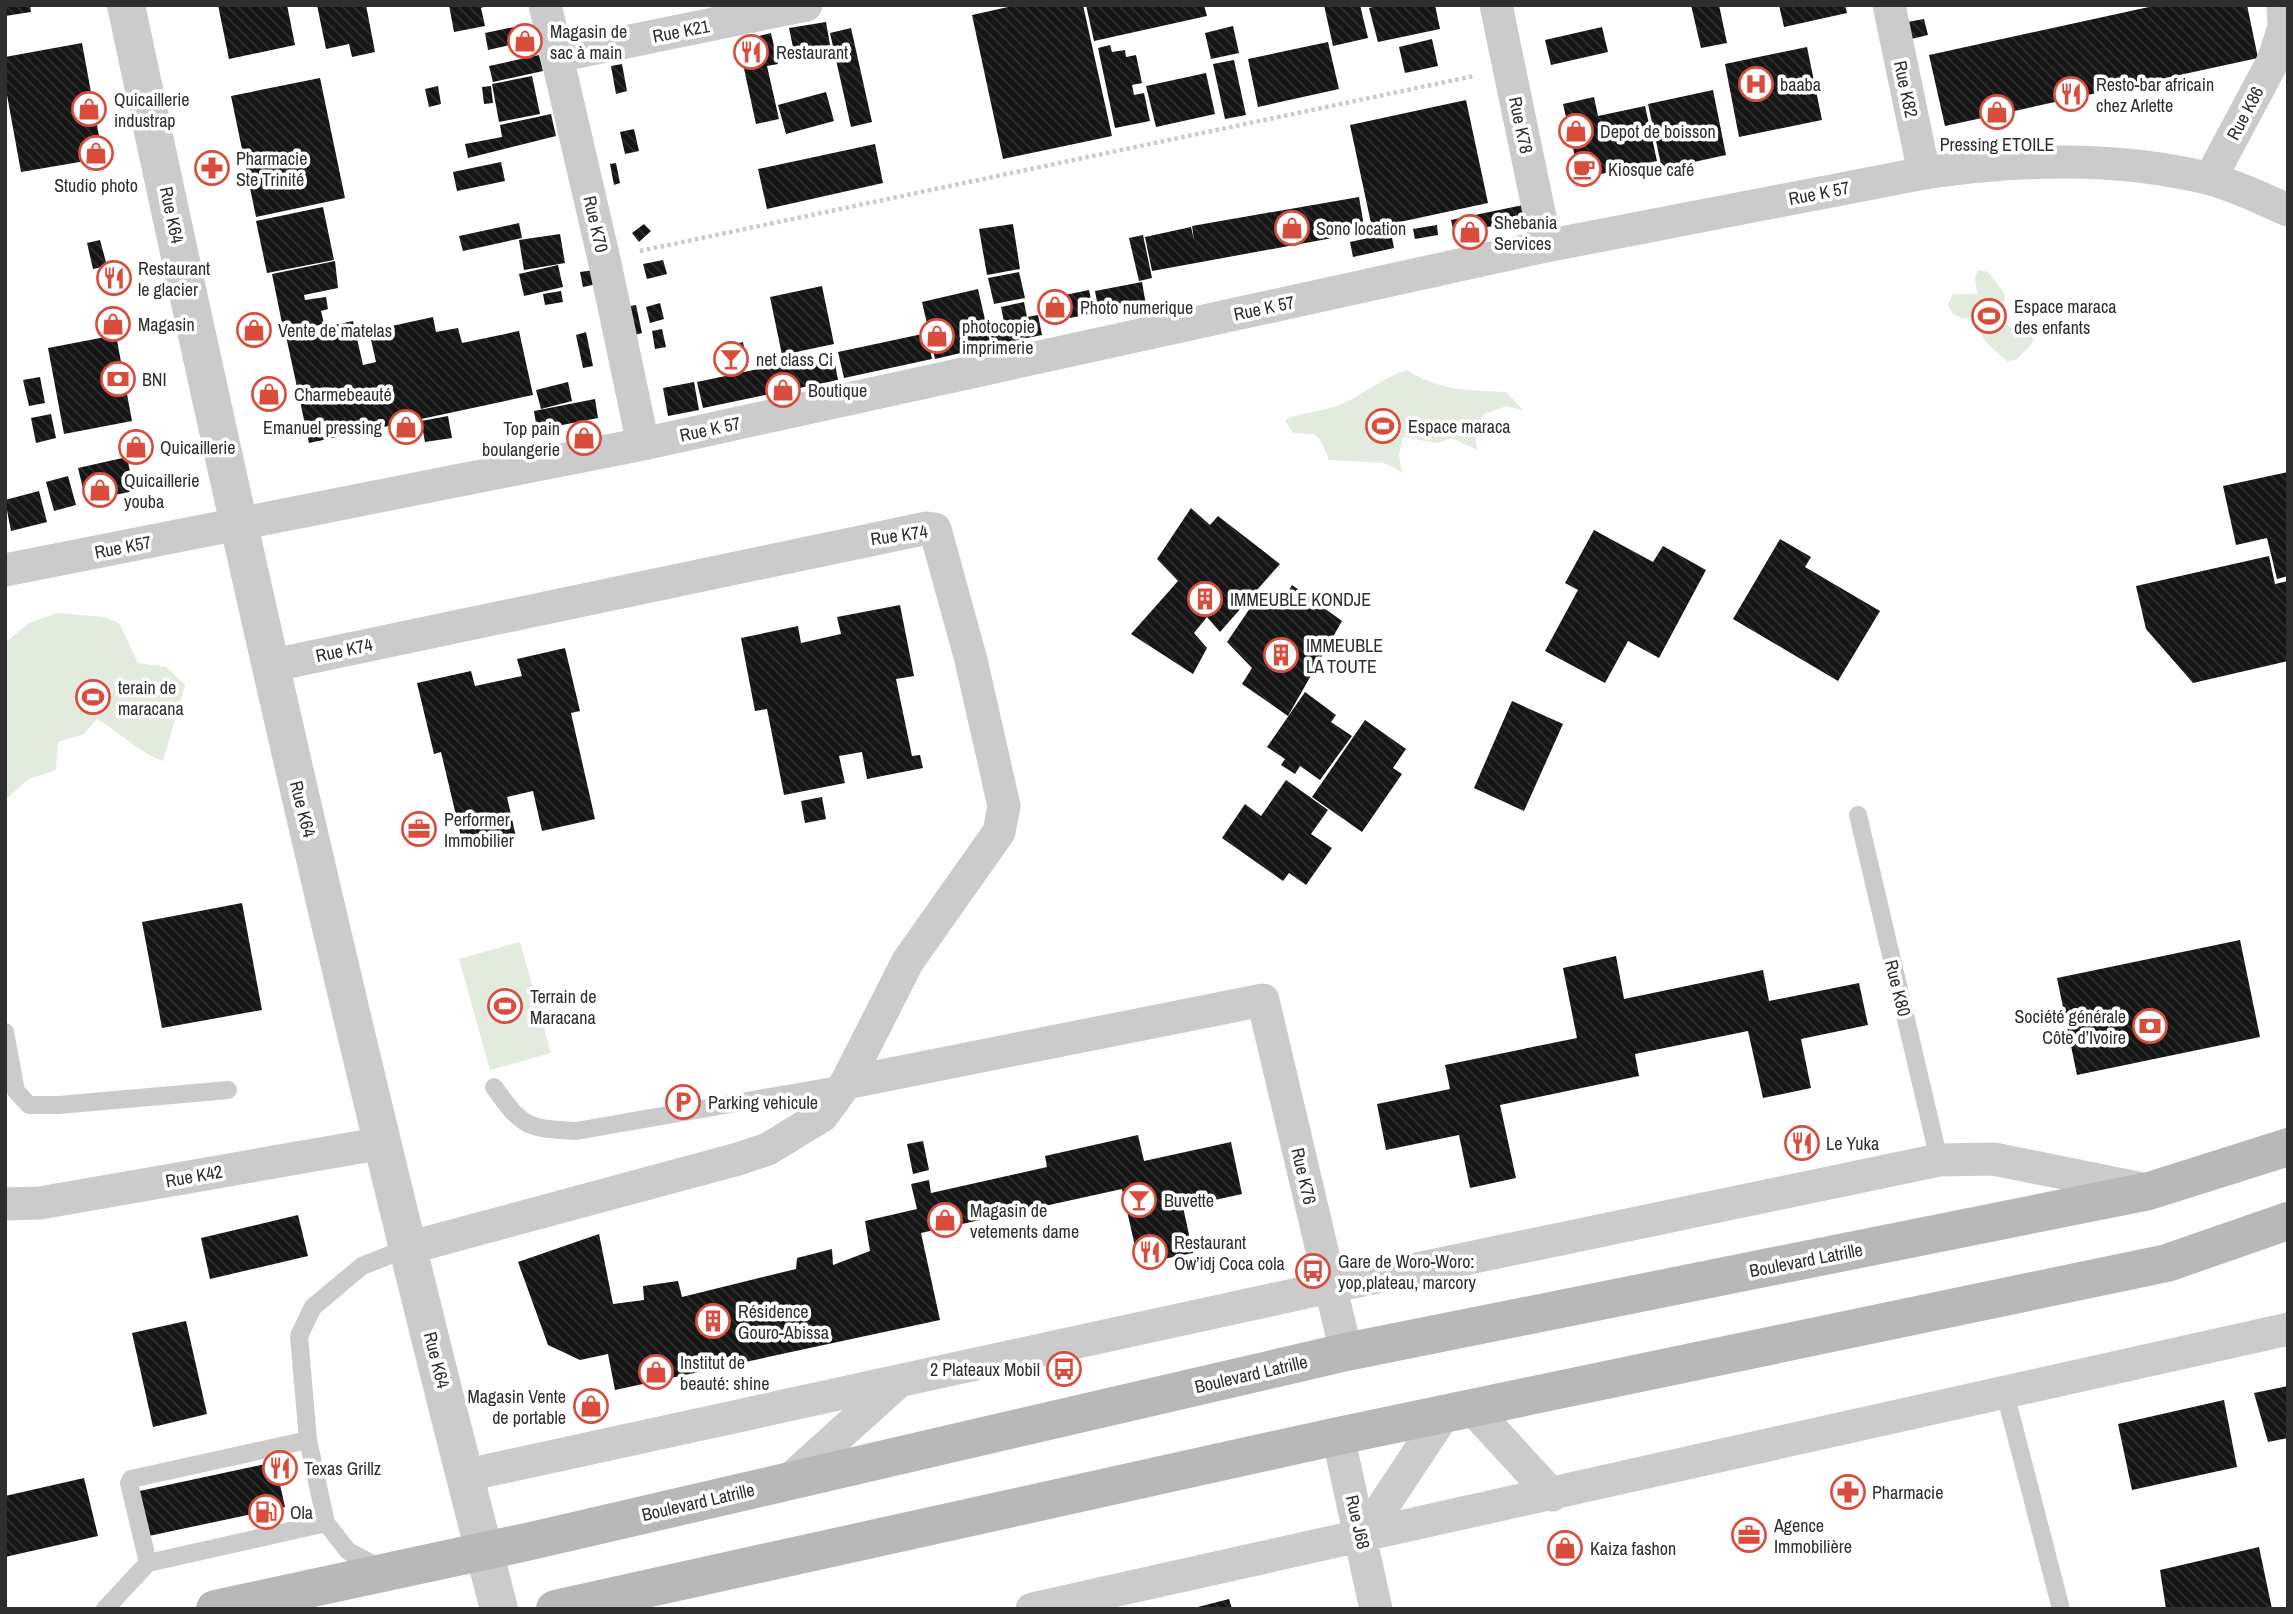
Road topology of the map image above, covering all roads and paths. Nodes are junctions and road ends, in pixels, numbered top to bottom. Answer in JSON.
{"nodes":[{"id":1,"x":126,"y":5,"type":"edge"},
{"id":2,"x":545,"y":5,"type":"edge"},
{"id":3,"x":806,"y":5,"type":"edge"},
{"id":4,"x":1496,"y":5,"type":"edge"},
{"id":5,"x":1889,"y":5,"type":"edge"},
{"id":6,"x":2283,"y":5,"type":"edge"},
{"id":7,"x":557,"y":56,"type":"junction"},
{"id":8,"x":1509,"y":69,"type":"junction"},
{"id":9,"x":1924,"y":173,"type":"junction"},
{"id":10,"x":2210,"y":179,"type":"junction"},
{"id":11,"x":2288,"y":210,"type":"edge"},
{"id":12,"x":1546,"y":246,"type":"junction"},
{"id":13,"x":604,"y":259,"type":"junction"},
{"id":14,"x":643,"y":443,"type":"junction"},
{"id":15,"x":240,"y":524,"type":"junction"},
{"id":16,"x":5,"y":570,"type":"edge"},
{"id":17,"x":268,"y":666,"type":"junction"},
{"id":18,"x":1858,"y":815,"type":"dead end"},
{"id":19,"x":5,"y":1032,"type":"edge"},
{"id":20,"x":846,"y":1083,"type":"junction"},
{"id":21,"x":494,"y":1087,"type":"dead end"},
{"id":22,"x":228,"y":1090,"type":"dead end"},
{"id":23,"x":383,"y":1143,"type":"junction"},
{"id":24,"x":2288,"y":1147,"type":"edge"},
{"id":25,"x":1939,"y":1160,"type":"junction"},
{"id":26,"x":2149,"y":1191,"type":"junction"},
{"id":27,"x":5,"y":1204,"type":"edge"},
{"id":28,"x":2288,"y":1221,"type":"edge"},
{"id":29,"x":408,"y":1248,"type":"junction"},
{"id":30,"x":1330,"y":1287,"type":"junction"},
{"id":31,"x":2288,"y":1329,"type":"edge"},
{"id":32,"x":1346,"y":1352,"type":"junction"},
{"id":33,"x":899,"y":1381,"type":"junction"},
{"id":34,"x":2005,"y":1393,"type":"junction"},
{"id":35,"x":1458,"y":1411,"type":"junction"},
{"id":36,"x":1338,"y":1436,"type":"junction"},
{"id":37,"x":308,"y":1440,"type":"junction"},
{"id":38,"x":467,"y":1475,"type":"junction"},
{"id":39,"x":787,"y":1482,"type":"junction"},
{"id":40,"x":1552,"y":1495,"type":"junction"},
{"id":41,"x":327,"y":1523,"type":"junction"},
{"id":42,"x":1362,"y":1538,"type":"junction"},
{"id":43,"x":484,"y":1550,"type":"junction"},
{"id":44,"x":148,"y":1563,"type":"junction"},
{"id":45,"x":387,"y":1572,"type":"junction"},
{"id":46,"x":622,"y":1603,"type":"edge"},
{"id":47,"x":105,"y":1609,"type":"edge"},
{"id":48,"x":215,"y":1609,"type":"edge"},
{"id":49,"x":499,"y":1609,"type":"edge"},
{"id":50,"x":555,"y":1609,"type":"edge"},
{"id":51,"x":1032,"y":1609,"type":"edge"},
{"id":52,"x":1376,"y":1609,"type":"edge"},
{"id":53,"x":2061,"y":1609,"type":"edge"}],
"edges":[{"from":1,"to":15,"type":"street","name":"Rue K64"},
{"from":2,"to":7,"type":"street","name":"Rue K70"},
{"from":3,"to":7,"type":"street","name":"Rue K21"},
{"from":4,"to":8,"type":"street","name":"Rue K78"},
{"from":5,"to":9,"type":"street","name":"Rue K82"},
{"from":6,"to":10,"type":"street","name":"Rue K86"},
{"from":7,"to":13,"type":"street","name":"Rue K70"},
{"from":8,"to":12,"type":"street","name":"Rue K78"},
{"from":8,"to":13,"type":"path"},
{"from":9,"to":10,"type":"street","name":"Rue K 57"},
{"from":9,"to":12,"type":"street","name":"Rue K 57"},
{"from":10,"to":11,"type":"street","name":"Rue K 57"},
{"from":12,"to":14,"type":"street","name":"Rue K 57"},
{"from":13,"to":14,"type":"street","name":"Rue K70"},
{"from":14,"to":15,"type":"street","name":"Rue K 57"},
{"from":15,"to":16,"type":"street","name":"Rue K57"},
{"from":15,"to":17,"type":"street","name":"Rue K64"},
{"from":17,"to":20,"type":"street","name":"Rue K74"},
{"from":17,"to":23,"type":"street","name":"Rue K64"},
{"from":18,"to":25,"type":"lane","name":"Rue K80"},
{"from":19,"to":22,"type":"lane"},
{"from":20,"to":21,"type":"lane"},
{"from":20,"to":29,"type":"street"},
{"from":20,"to":30,"type":"street","name":"Rue K76"},
{"from":23,"to":27,"type":"street","name":"Rue K42"},
{"from":23,"to":29,"type":"street","name":"Rue K64"},
{"from":24,"to":26,"type":"main road","name":"Boulevard Latrille"},
{"from":25,"to":26,"type":"street"},
{"from":25,"to":30,"type":"street"},
{"from":26,"to":32,"type":"main road","name":"Boulevard Latrille"},
{"from":28,"to":35,"type":"main road"},
{"from":29,"to":37,"type":"lane"},
{"from":29,"to":38,"type":"street","name":"Rue K64"},
{"from":30,"to":32,"type":"street","name":"Rue K76"},
{"from":30,"to":33,"type":"street"},
{"from":31,"to":34,"type":"street"},
{"from":32,"to":39,"type":"main road","name":"Boulevard Latrille"},
{"from":33,"to":38,"type":"street"},
{"from":33,"to":39,"type":"street"},
{"from":34,"to":40,"type":"street"},
{"from":34,"to":53,"type":"lane"},
{"from":35,"to":36,"type":"main road"},
{"from":35,"to":40,"type":"street"},
{"from":35,"to":42,"type":"street"},
{"from":36,"to":42,"type":"street","name":"Rue J68"},
{"from":36,"to":46,"type":"main road"},
{"from":37,"to":41,"type":"lane"},
{"from":37,"to":44,"type":"lane"},
{"from":38,"to":43,"type":"street","name":"Rue K64"},
{"from":39,"to":43,"type":"main road","name":"Boulevard Latrille"},
{"from":40,"to":42,"type":"street"},
{"from":41,"to":44,"type":"lane"},
{"from":41,"to":45,"type":"lane"},
{"from":42,"to":51,"type":"street"},
{"from":42,"to":52,"type":"street","name":"Rue J68"},
{"from":43,"to":45,"type":"main road","name":"Boulevard Latrille"},
{"from":43,"to":49,"type":"street","name":"Rue K64"},
{"from":44,"to":47,"type":"lane"},
{"from":45,"to":48,"type":"main road","name":"Boulevard Latrille"},
{"from":46,"to":50,"type":"main road"}]}
